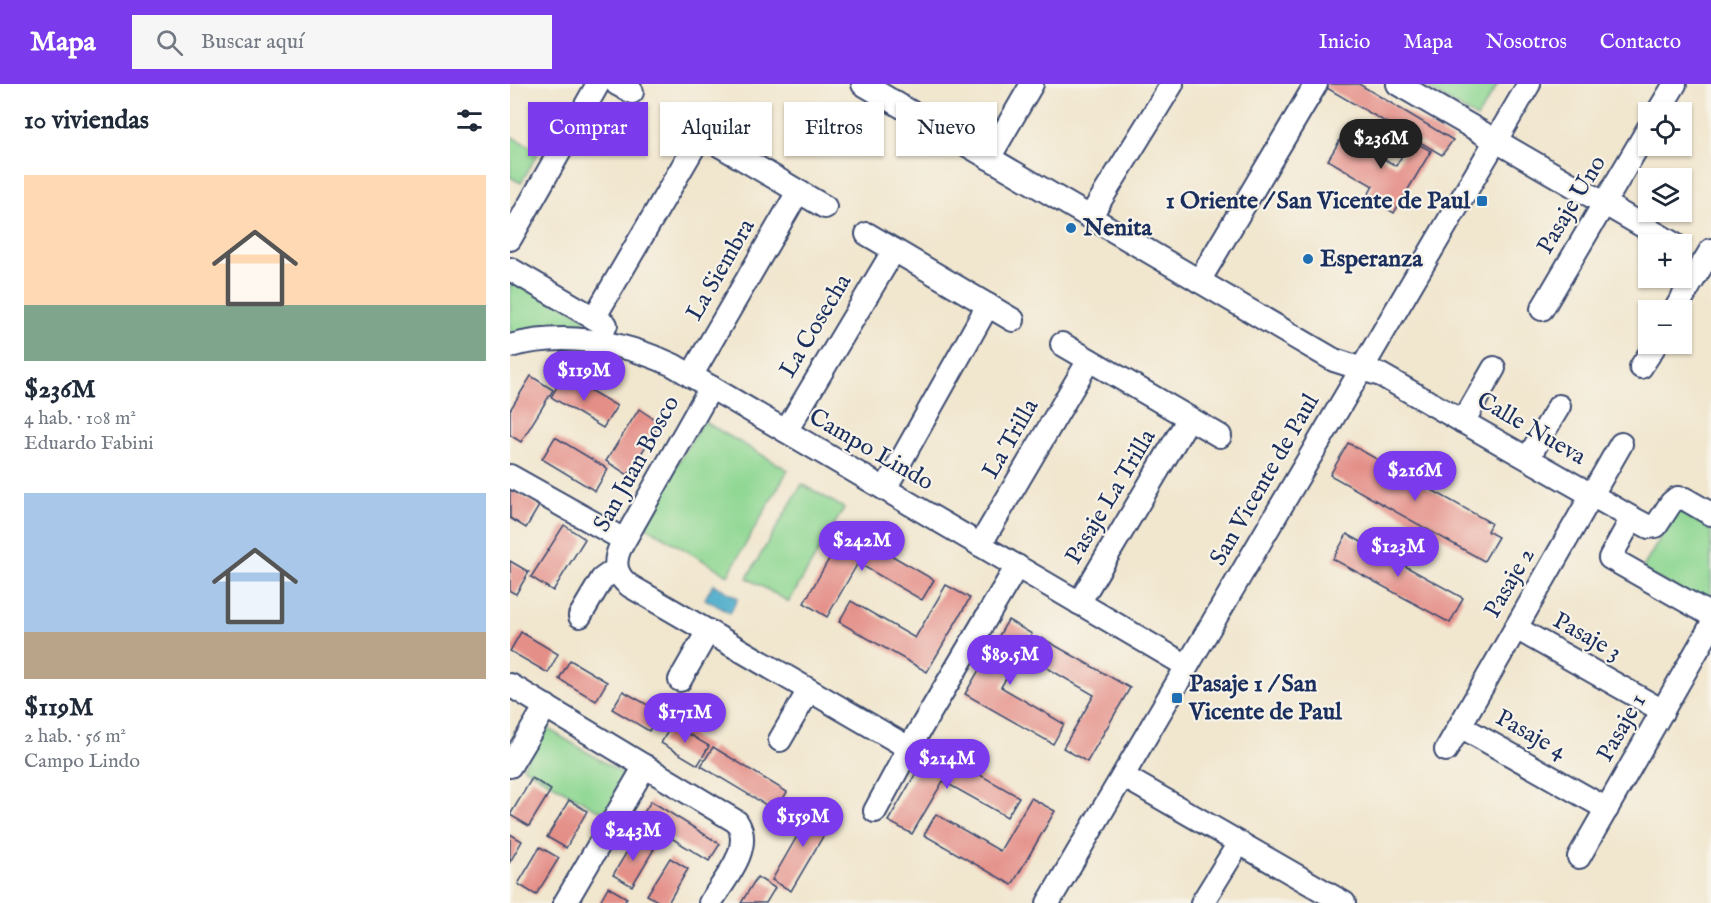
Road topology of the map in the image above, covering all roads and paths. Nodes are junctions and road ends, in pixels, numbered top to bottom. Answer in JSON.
{"nodes":[{"id":1,"x":598,"y":84,"type":"edge"},
{"id":2,"x":862,"y":84,"type":"edge"},
{"id":3,"x":1032,"y":84,"type":"edge"},
{"id":4,"x":1172,"y":84,"type":"edge"},
{"id":5,"x":1316,"y":84,"type":"edge"},
{"id":6,"x":1398,"y":84,"type":"edge"},
{"id":7,"x":1529,"y":84,"type":"edge"},
{"id":8,"x":1675,"y":84,"type":"edge"},
{"id":9,"x":888,"y":90,"type":"edge"},
{"id":10,"x":1664,"y":102,"type":"edge"},
{"id":11,"x":1496,"y":141,"type":"junction"},
{"id":12,"x":1638,"y":146,"type":"edge"},
{"id":13,"x":688,"y":156,"type":"edge"},
{"id":14,"x":736,"y":156,"type":"edge"},
{"id":15,"x":989,"y":158,"type":"junction"},
{"id":16,"x":798,"y":192,"type":"junction"},
{"id":17,"x":1604,"y":204,"type":"junction"},
{"id":18,"x":825,"y":207,"type":"dead end"},
{"id":19,"x":1090,"y":217,"type":"junction"},
{"id":20,"x":867,"y":234,"type":"dead end"},
{"id":21,"x":1656,"y":234,"type":"edge"},
{"id":22,"x":510,"y":239,"type":"edge"},
{"id":23,"x":894,"y":250,"type":"junction"},
{"id":24,"x":1692,"y":253,"type":"edge"},
{"id":25,"x":1709,"y":260,"type":"edge"},
{"id":26,"x":510,"y":268,"type":"edge"},
{"id":27,"x":1199,"y":281,"type":"junction"},
{"id":28,"x":1682,"y":300,"type":"edge"},
{"id":29,"x":988,"y":305,"type":"junction"},
{"id":30,"x":1542,"y":309,"type":"dead end"},
{"id":31,"x":594,"y":318,"type":"junction"},
{"id":32,"x":1013,"y":320,"type":"dead end"},
{"id":33,"x":1062,"y":344,"type":"dead end"},
{"id":34,"x":510,"y":346,"type":"edge"},
{"id":35,"x":624,"y":346,"type":"junction"},
{"id":36,"x":1649,"y":354,"type":"edge"},
{"id":37,"x":1089,"y":360,"type":"junction"},
{"id":38,"x":1641,"y":367,"type":"dead end"},
{"id":39,"x":1494,"y":368,"type":"dead end"},
{"id":40,"x":1361,"y":370,"type":"junction"},
{"id":41,"x":701,"y":381,"type":"junction"},
{"id":42,"x":1559,"y":406,"type":"dead end"},
{"id":43,"x":1189,"y":418,"type":"junction"},
{"id":44,"x":1463,"y":422,"type":"junction"},
{"id":45,"x":786,"y":431,"type":"junction"},
{"id":46,"x":1220,"y":436,"type":"dead end"},
{"id":47,"x":1621,"y":444,"type":"dead end"},
{"id":48,"x":1528,"y":458,"type":"junction"},
{"id":49,"x":510,"y":476,"type":"edge"},
{"id":50,"x":885,"y":489,"type":"junction"},
{"id":51,"x":1592,"y":495,"type":"junction"},
{"id":52,"x":1711,"y":514,"type":"edge"},
{"id":53,"x":1632,"y":518,"type":"junction"},
{"id":54,"x":624,"y":540,"type":"junction"},
{"id":55,"x":980,"y":545,"type":"junction"},
{"id":56,"x":1017,"y":566,"type":"junction"},
{"id":57,"x":616,"y":569,"type":"junction"},
{"id":58,"x":1079,"y":603,"type":"junction"},
{"id":59,"x":1711,"y":615,"type":"edge"},
{"id":60,"x":580,"y":616,"type":"dead end"},
{"id":61,"x":1711,"y":626,"type":"edge"},
{"id":62,"x":1516,"y":628,"type":"junction"},
{"id":63,"x":708,"y":632,"type":"junction"},
{"id":64,"x":1187,"y":666,"type":"junction"},
{"id":65,"x":680,"y":680,"type":"dead end"},
{"id":66,"x":510,"y":685,"type":"edge"},
{"id":67,"x":809,"y":690,"type":"junction"},
{"id":68,"x":546,"y":706,"type":"junction"},
{"id":69,"x":1663,"y":711,"type":"junction"},
{"id":70,"x":1460,"y":726,"type":"junction"},
{"id":71,"x":780,"y":740,"type":"dead end"},
{"id":72,"x":909,"y":748,"type":"junction"},
{"id":73,"x":1446,"y":750,"type":"dead end"},
{"id":74,"x":510,"y":766,"type":"edge"},
{"id":75,"x":645,"y":766,"type":"junction"},
{"id":76,"x":1123,"y":777,"type":"junction"},
{"id":77,"x":1607,"y":808,"type":"junction"},
{"id":78,"x":875,"y":811,"type":"dead end"},
{"id":79,"x":1239,"y":843,"type":"junction"},
{"id":80,"x":1580,"y":857,"type":"dead end"},
{"id":81,"x":566,"y":903,"type":"edge"},
{"id":82,"x":710,"y":903,"type":"edge"},
{"id":83,"x":1048,"y":903,"type":"edge"},
{"id":84,"x":1202,"y":903,"type":"edge"},
{"id":85,"x":1342,"y":903,"type":"edge"}],
"edges":[{"from":1,"to":22,"type":"street"},
{"from":2,"to":9,"type":"street","name":"Calle Nueva"},
{"from":3,"to":15,"type":"street"},
{"from":4,"to":19,"type":"street"},
{"from":5,"to":27,"type":"street"},
{"from":6,"to":11,"type":"street"},
{"from":7,"to":11,"type":"street","name":"San Vicente de Paul"},
{"from":8,"to":10,"type":"street"},
{"from":9,"to":15,"type":"street","name":"Calle Nueva"},
{"from":11,"to":17,"type":"street"},
{"from":11,"to":40,"type":"street","name":"San Vicente de Paul"},
{"from":12,"to":17,"type":"street","name":"Pasaje Uno"},
{"from":13,"to":31,"type":"street"},
{"from":14,"to":16,"type":"street"},
{"from":15,"to":19,"type":"street","name":"Calle Nueva"},
{"from":16,"to":18,"type":"street"},
{"from":16,"to":41,"type":"street","name":"La Siembra"},
{"from":17,"to":21,"type":"street"},
{"from":17,"to":30,"type":"street","name":"Pasaje Uno"},
{"from":19,"to":27,"type":"street","name":"Calle Nueva"},
{"from":20,"to":23,"type":"street"},
{"from":23,"to":29,"type":"street"},
{"from":23,"to":45,"type":"street","name":"La Cosecha"},
{"from":24,"to":25,"type":"street"},
{"from":25,"to":28,"type":"street"},
{"from":26,"to":31,"type":"street"},
{"from":27,"to":40,"type":"street","name":"Calle Nueva"},
{"from":29,"to":32,"type":"street"},
{"from":29,"to":50,"type":"street"},
{"from":31,"to":35,"type":"street"},
{"from":33,"to":37,"type":"street"},
{"from":34,"to":35,"type":"street","name":"Campo Lindo"},
{"from":35,"to":41,"type":"street","name":"Campo Lindo"},
{"from":36,"to":38,"type":"street"},
{"from":37,"to":43,"type":"street"},
{"from":37,"to":55,"type":"street","name":"La Trilla"},
{"from":39,"to":44,"type":"street"},
{"from":40,"to":44,"type":"street","name":"Calle Nueva"},
{"from":40,"to":64,"type":"street","name":"San Vicente de Paul"},
{"from":41,"to":45,"type":"street","name":"Campo Lindo"},
{"from":41,"to":54,"type":"street","name":"San Juan Bosco"},
{"from":42,"to":48,"type":"street"},
{"from":43,"to":46,"type":"street"},
{"from":43,"to":58,"type":"street","name":"Pasaje La Trilla"},
{"from":44,"to":48,"type":"street","name":"Calle Nueva"},
{"from":45,"to":50,"type":"street","name":"Campo Lindo"},
{"from":47,"to":51,"type":"street","name":"Pasaje 2"},
{"from":48,"to":51,"type":"street","name":"Calle Nueva"},
{"from":49,"to":54,"type":"street"},
{"from":50,"to":55,"type":"street","name":"Campo Lindo"},
{"from":51,"to":53,"type":"street","name":"Calle Nueva"},
{"from":51,"to":62,"type":"street","name":"Pasaje 2"},
{"from":52,"to":53,"type":"street","name":"Calle Nueva"},
{"from":53,"to":59,"type":"street"},
{"from":54,"to":57,"type":"street","name":"San Juan Bosco"},
{"from":55,"to":56,"type":"street","name":"Campo Lindo"},
{"from":56,"to":58,"type":"street","name":"Campo Lindo"},
{"from":56,"to":72,"type":"street"},
{"from":57,"to":60,"type":"street","name":"San Juan Bosco"},
{"from":57,"to":63,"type":"street","name":"San Juan Bosco"},
{"from":58,"to":64,"type":"street","name":"Campo Lindo"},
{"from":61,"to":69,"type":"street","name":"Pasaje 1"},
{"from":62,"to":69,"type":"street","name":"Pasaje 3"},
{"from":62,"to":70,"type":"street","name":"Pasaje 2"},
{"from":63,"to":65,"type":"street"},
{"from":63,"to":67,"type":"street","name":"San Juan Bosco"},
{"from":64,"to":76,"type":"street","name":"San Vicente de Paul"},
{"from":66,"to":68,"type":"street"},
{"from":67,"to":71,"type":"street"},
{"from":67,"to":72,"type":"street","name":"San Juan Bosco"},
{"from":68,"to":74,"type":"street"},
{"from":68,"to":75,"type":"street"},
{"from":69,"to":77,"type":"street","name":"Pasaje 1"},
{"from":70,"to":73,"type":"street","name":"Pasaje 2"},
{"from":70,"to":77,"type":"street","name":"Pasaje 4"},
{"from":72,"to":78,"type":"street"},
{"from":75,"to":81,"type":"street"},
{"from":75,"to":82,"type":"street"},
{"from":76,"to":79,"type":"street"},
{"from":76,"to":83,"type":"street","name":"San Vicente de Paul"},
{"from":77,"to":80,"type":"street","name":"Pasaje 1"},
{"from":79,"to":84,"type":"street"},
{"from":79,"to":85,"type":"street"}]}
